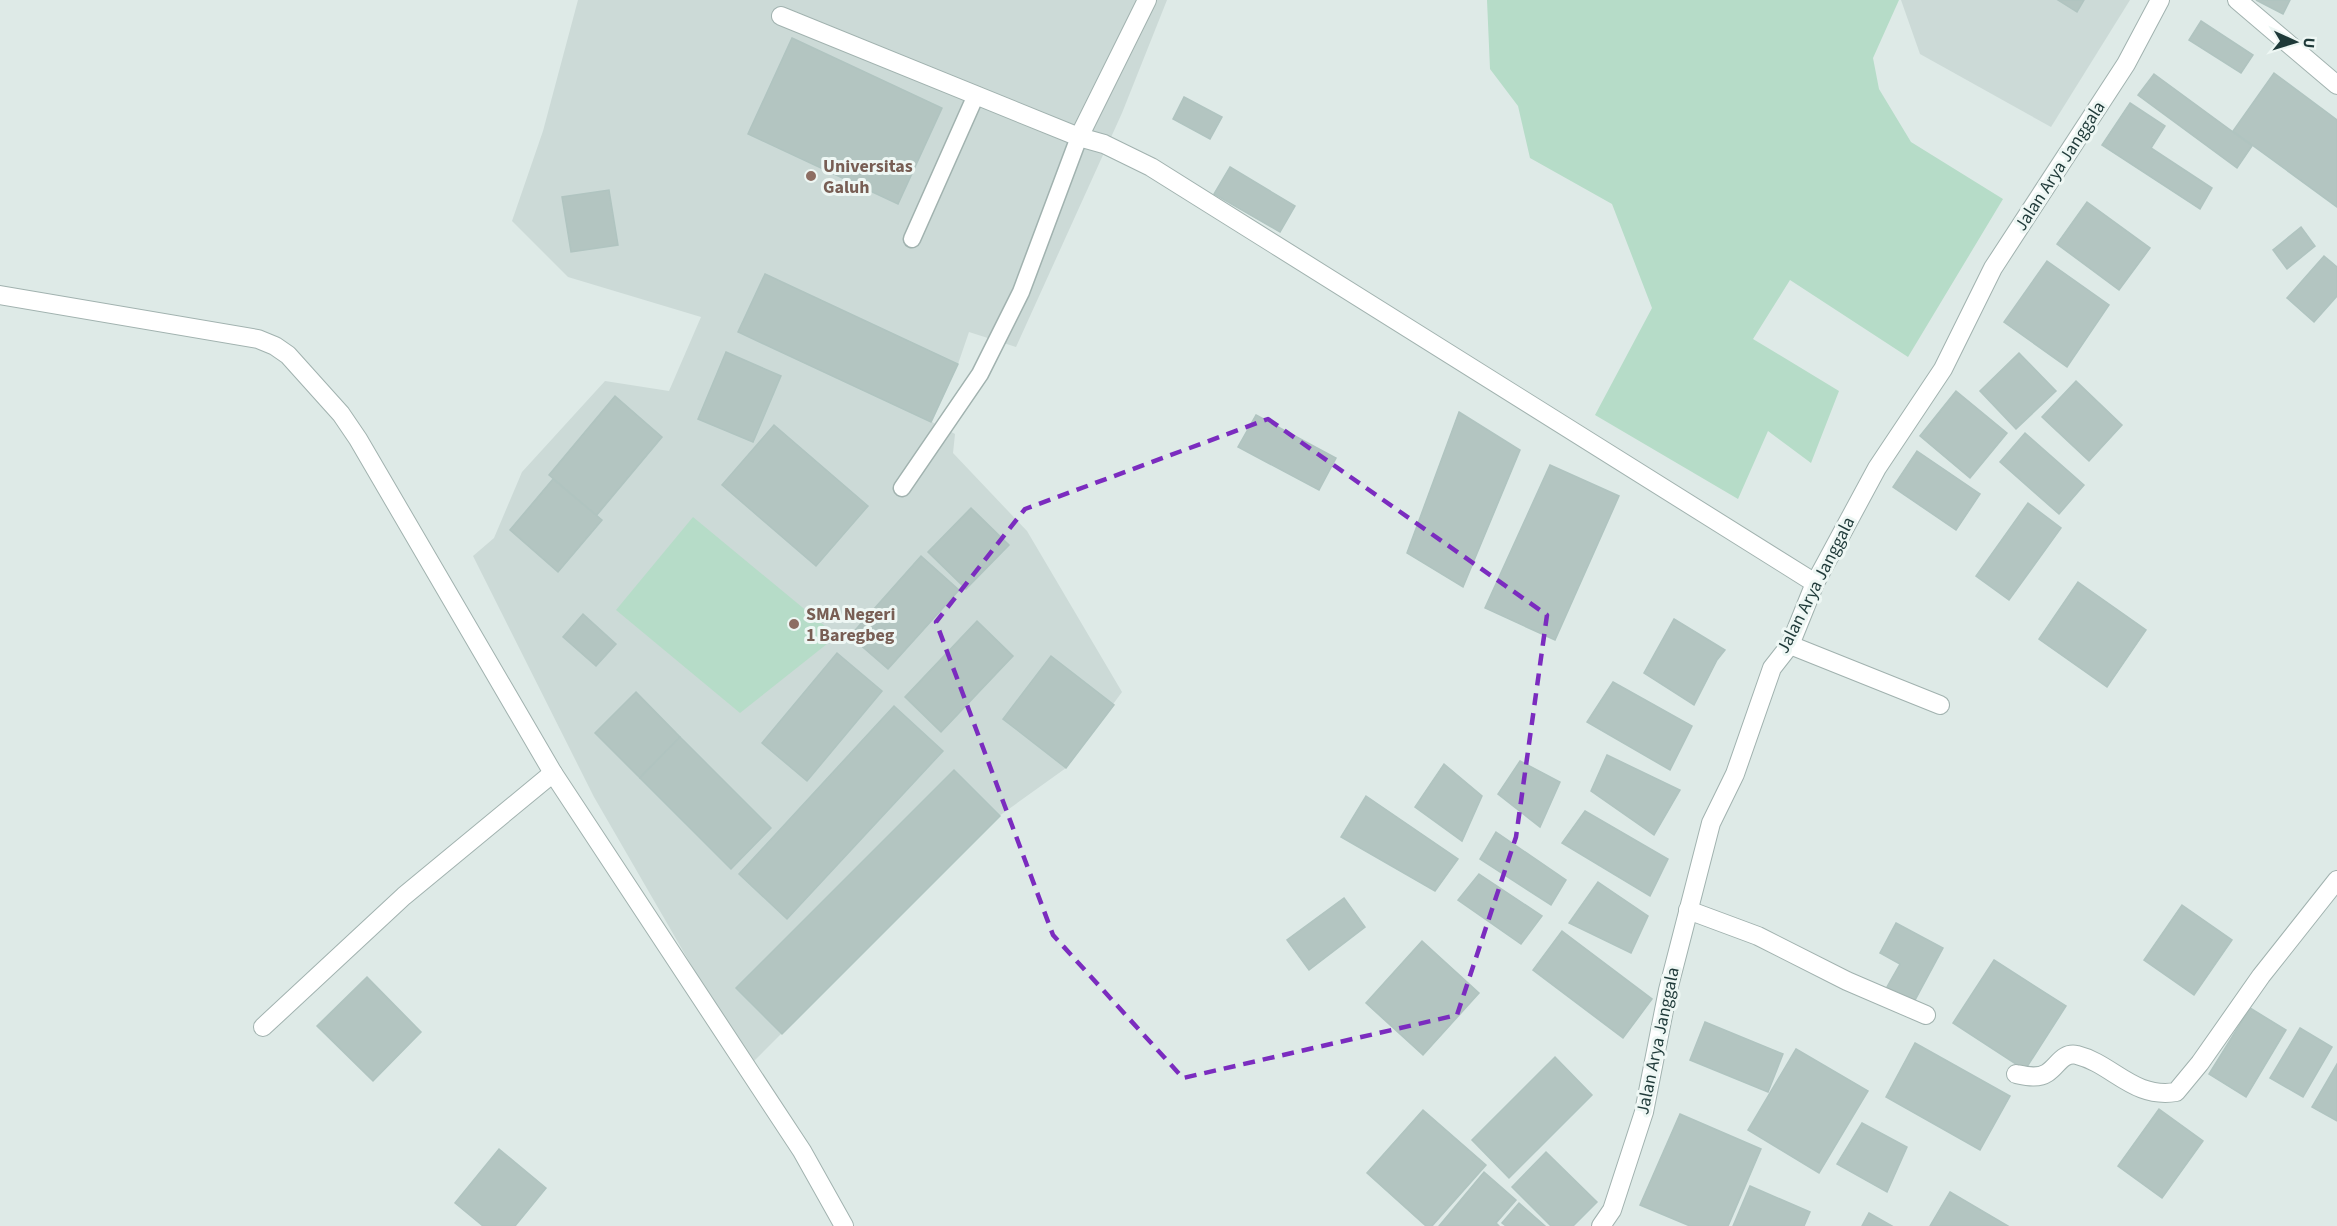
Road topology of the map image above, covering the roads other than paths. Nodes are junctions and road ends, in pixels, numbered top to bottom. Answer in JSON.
{"nodes":[{"id":1,"x":1147,"y":0,"type":"edge"},
{"id":2,"x":2160,"y":0,"type":"edge"},
{"id":3,"x":2237,"y":0,"type":"edge"},
{"id":4,"x":781,"y":15,"type":"dead end"},
{"id":5,"x":2337,"y":85,"type":"edge"},
{"id":6,"x":976,"y":95,"type":"junction"},
{"id":7,"x":1079,"y":137,"type":"junction"},
{"id":8,"x":912,"y":239,"type":"dead end"},
{"id":9,"x":0,"y":295,"type":"edge"},
{"id":10,"x":902,"y":488,"type":"dead end"},
{"id":11,"x":1815,"y":583,"type":"junction"},
{"id":12,"x":1790,"y":645,"type":"junction"},
{"id":13,"x":1940,"y":705,"type":"dead end"},
{"id":14,"x":554,"y":773,"type":"junction"},
{"id":15,"x":2337,"y":880,"type":"edge"},
{"id":16,"x":1688,"y":910,"type":"junction"},
{"id":17,"x":1926,"y":1016,"type":"dead end"},
{"id":18,"x":263,"y":1027,"type":"dead end"},
{"id":19,"x":2016,"y":1074,"type":"dead end"},
{"id":20,"x":844,"y":1226,"type":"edge"},
{"id":21,"x":1601,"y":1226,"type":"edge"}],
"edges":[{"from":1,"to":7,"type":"street"},
{"from":2,"to":11,"type":"street","name":"Jalan Arya Janggala"},
{"from":3,"to":5,"type":"street"},
{"from":4,"to":6,"type":"street"},
{"from":6,"to":7,"type":"street"},
{"from":6,"to":8,"type":"lane"},
{"from":7,"to":10,"type":"lane"},
{"from":7,"to":11,"type":"street"},
{"from":9,"to":14,"type":"street"},
{"from":11,"to":12,"type":"street","name":"Jalan Arya Janggala"},
{"from":12,"to":13,"type":"street"},
{"from":12,"to":16,"type":"street","name":"Jalan Arya Janggala"},
{"from":14,"to":18,"type":"street"},
{"from":14,"to":20,"type":"street"},
{"from":15,"to":19,"type":"street"},
{"from":16,"to":17,"type":"street"},
{"from":16,"to":21,"type":"street","name":"Jalan Arya Janggala"}]}
